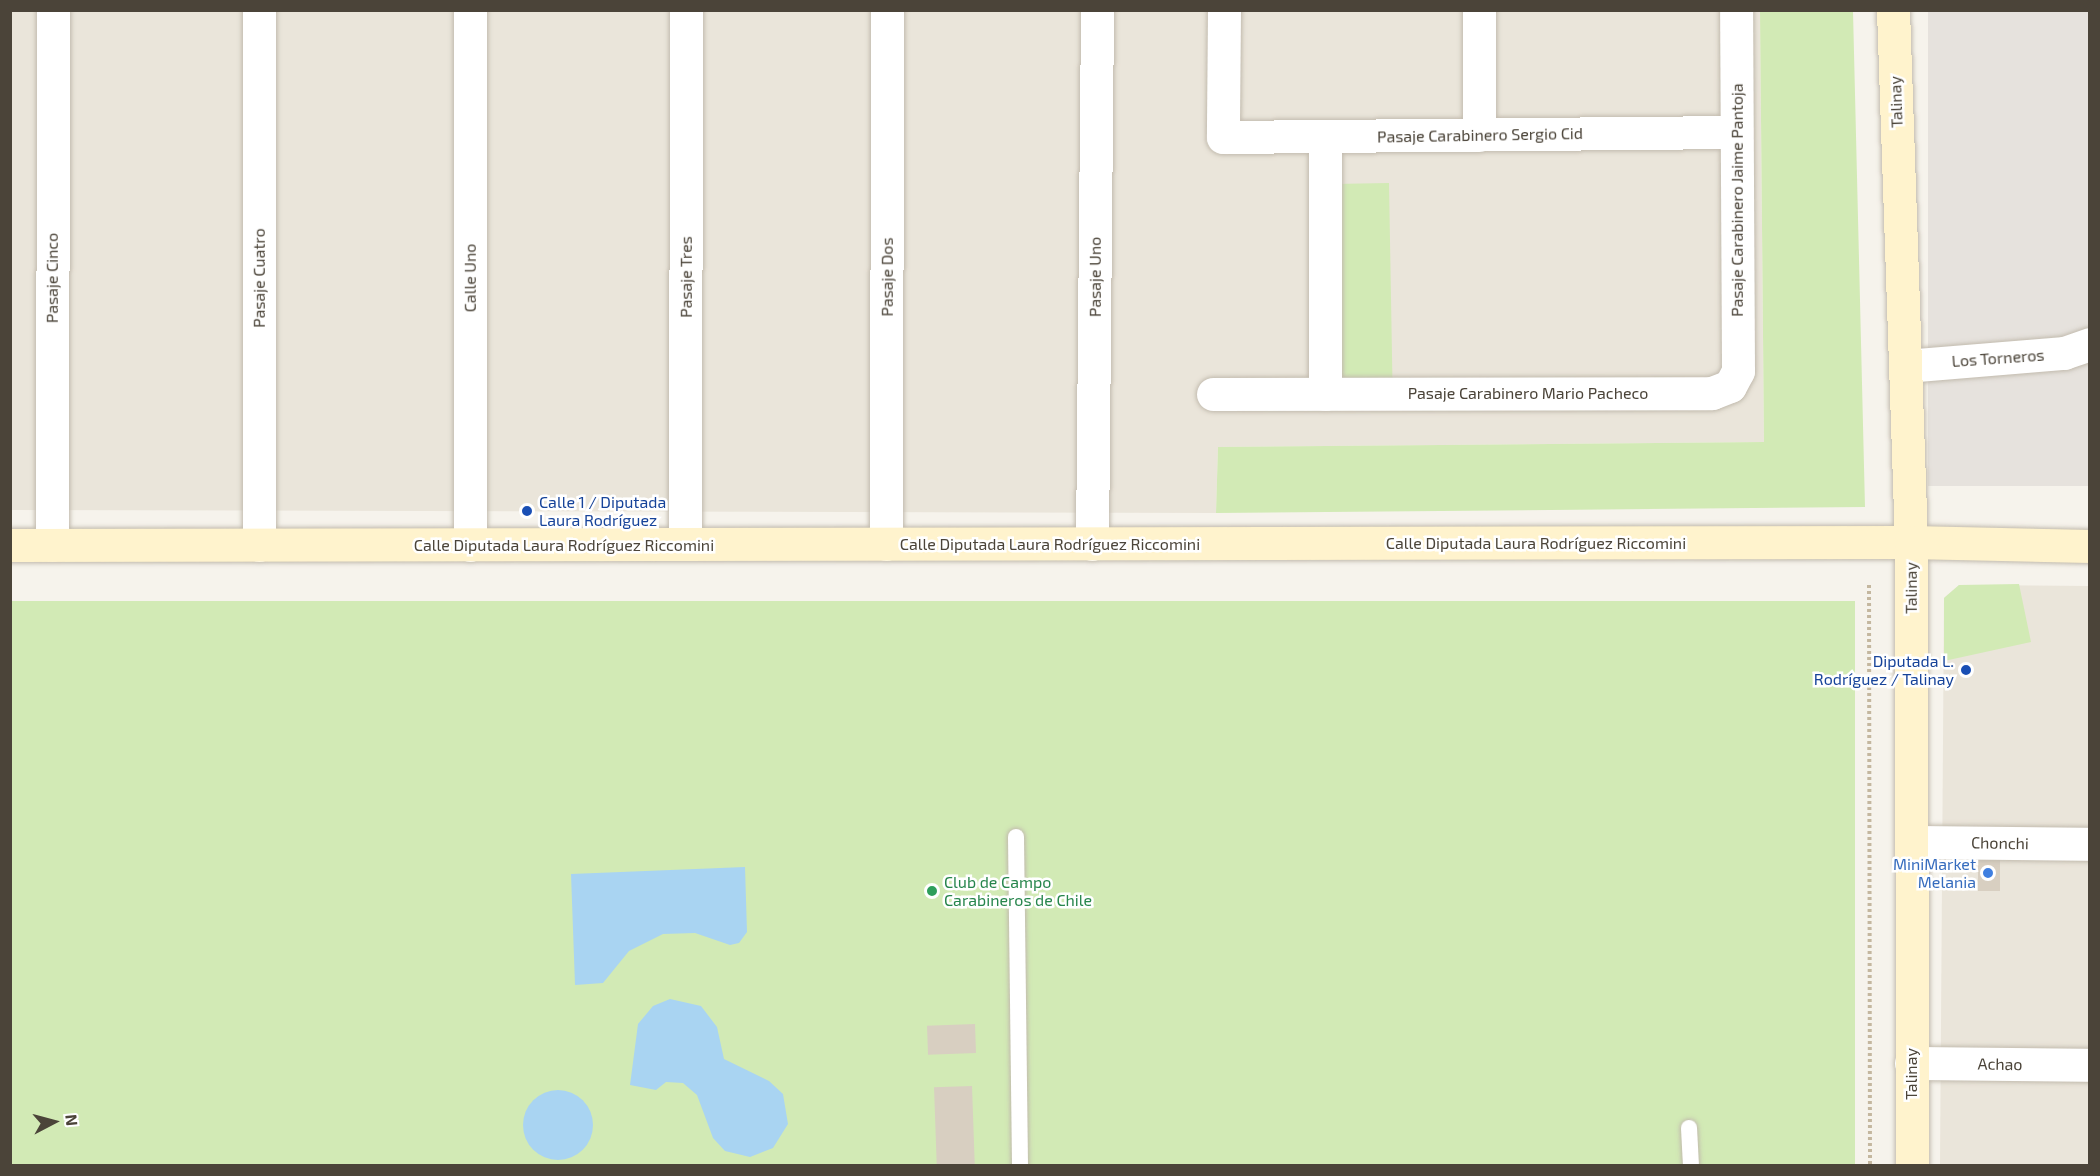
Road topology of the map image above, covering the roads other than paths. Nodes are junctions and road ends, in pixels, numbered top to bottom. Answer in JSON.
{"nodes":[{"id":1,"x":53,"y":10,"type":"edge"},
{"id":2,"x":259,"y":10,"type":"edge"},
{"id":3,"x":470,"y":10,"type":"edge"},
{"id":4,"x":686,"y":10,"type":"edge"},
{"id":5,"x":887,"y":10,"type":"edge"},
{"id":6,"x":1097,"y":10,"type":"edge"},
{"id":7,"x":1224,"y":10,"type":"edge"},
{"id":8,"x":1479,"y":10,"type":"edge"},
{"id":9,"x":1736,"y":10,"type":"edge"},
{"id":10,"x":1893,"y":10,"type":"edge"},
{"id":11,"x":1736,"y":132,"type":"junction"},
{"id":12,"x":1479,"y":135,"type":"junction"},
{"id":13,"x":1325,"y":137,"type":"junction"},
{"id":14,"x":2090,"y":344,"type":"edge"},
{"id":15,"x":1905,"y":366,"type":"junction"},
{"id":16,"x":1730,"y":386,"type":"joint"},
{"id":17,"x":1213,"y":394,"type":"dead end"},
{"id":18,"x":1324,"y":394,"type":"junction"},
{"id":19,"x":1911,"y":542,"type":"junction"},
{"id":20,"x":685,"y":544,"type":"junction"},
{"id":21,"x":886,"y":544,"type":"junction"},
{"id":22,"x":1092,"y":544,"type":"junction"},
{"id":23,"x":10,"y":545,"type":"edge"},
{"id":24,"x":52,"y":545,"type":"junction"},
{"id":25,"x":259,"y":545,"type":"junction"},
{"id":26,"x":470,"y":545,"type":"junction"},
{"id":27,"x":2090,"y":546,"type":"edge"},
{"id":28,"x":1016,"y":837,"type":"dead end"},
{"id":29,"x":1911,"y":842,"type":"junction"},
{"id":30,"x":2090,"y":844,"type":"edge"},
{"id":31,"x":1911,"y":1063,"type":"junction"},
{"id":32,"x":2090,"y":1065,"type":"edge"},
{"id":33,"x":1689,"y":1128,"type":"dead end"},
{"id":34,"x":1020,"y":1166,"type":"edge"},
{"id":35,"x":1691,"y":1166,"type":"edge"},
{"id":36,"x":1912,"y":1166,"type":"edge"}],
"edges":[{"from":1,"to":24,"type":"street","name":"Pasaje Cinco"},
{"from":2,"to":25,"type":"street","name":"Pasaje Cuatro"},
{"from":3,"to":26,"type":"street","name":"Calle Uno"},
{"from":4,"to":20,"type":"street","name":"Pasaje Tres"},
{"from":5,"to":21,"type":"street","name":"Pasaje Dos"},
{"from":6,"to":22,"type":"street","name":"Pasaje Uno"},
{"from":7,"to":13,"type":"street","name":"Pasaje Carabinero Sergio Cid"},
{"from":8,"to":12,"type":"street"},
{"from":9,"to":11,"type":"street","name":"Pasaje Carabinero Jaime Pantoja"},
{"from":10,"to":15,"type":"main road","name":"Talinay"},
{"from":11,"to":12,"type":"street","name":"Pasaje Carabinero Sergio Cid"},
{"from":11,"to":16,"type":"street","name":"Pasaje Carabinero Jaime Pantoja"},
{"from":12,"to":13,"type":"street","name":"Pasaje Carabinero Sergio Cid"},
{"from":13,"to":18,"type":"street"},
{"from":14,"to":15,"type":"street","name":"Los Torneros"},
{"from":15,"to":19,"type":"main road","name":"Talinay"},
{"from":16,"to":18,"type":"street","name":"Pasaje Carabinero Mario Pacheco"},
{"from":17,"to":18,"type":"street","name":"Pasaje Carabinero Mario Pacheco"},
{"from":19,"to":22,"type":"main road","name":"Calle Diputada Laura Rodríguez Riccomini"},
{"from":19,"to":27,"type":"main road","name":"Calle Diputada Laura Rodríguez Riccomini"},
{"from":19,"to":29,"type":"main road","name":"Talinay"},
{"from":20,"to":21,"type":"main road","name":"Calle Diputada Laura Rodríguez Riccomini"},
{"from":20,"to":26,"type":"main road","name":"Calle Diputada Laura Rodríguez Riccomini"},
{"from":21,"to":22,"type":"main road","name":"Calle Diputada Laura Rodríguez Riccomini"},
{"from":23,"to":24,"type":"main road","name":"Calle Diputada Laura Rodríguez Riccomini"},
{"from":24,"to":25,"type":"main road","name":"Calle Diputada Laura Rodríguez Riccomini"},
{"from":25,"to":26,"type":"main road","name":"Calle Diputada Laura Rodríguez Riccomini"},
{"from":28,"to":34,"type":"lane"},
{"from":29,"to":30,"type":"street","name":"Chonchi"},
{"from":29,"to":31,"type":"main road","name":"Talinay"},
{"from":31,"to":32,"type":"street","name":"Achao"},
{"from":31,"to":36,"type":"main road","name":"Talinay"},
{"from":33,"to":35,"type":"lane"}]}
